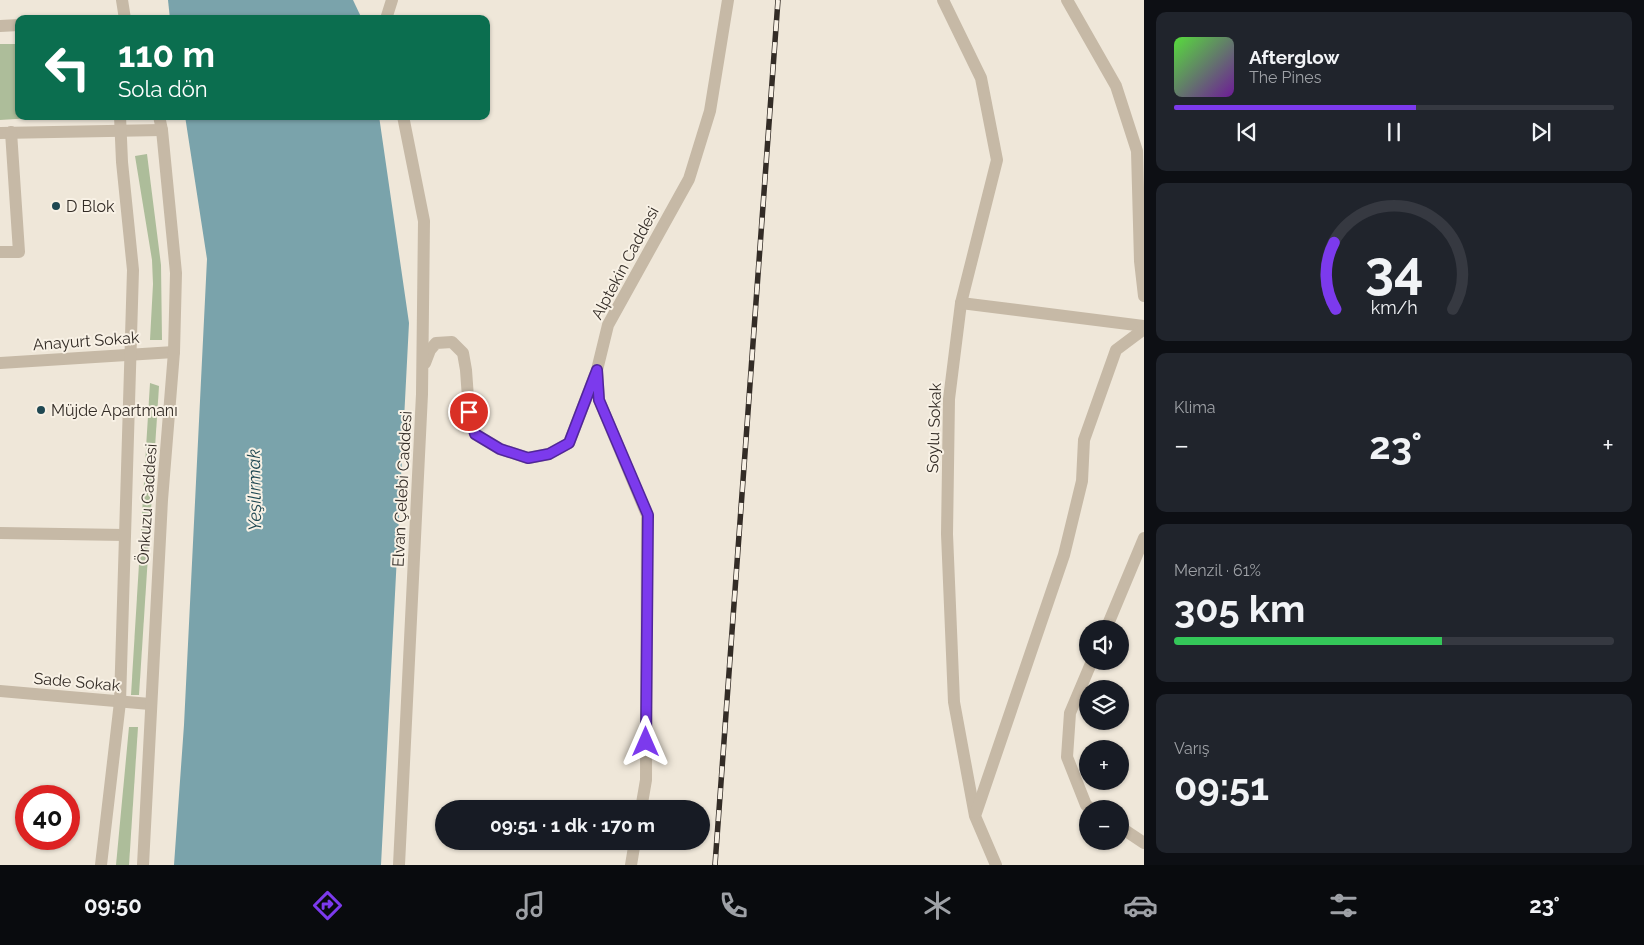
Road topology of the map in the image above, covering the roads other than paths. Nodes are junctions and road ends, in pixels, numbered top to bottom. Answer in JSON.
{"nodes":[{"id":1,"x":122,"y":0,"type":"edge"},
{"id":2,"x":392,"y":0,"type":"edge"},
{"id":3,"x":728,"y":0,"type":"edge"},
{"id":4,"x":944,"y":0,"type":"edge"},
{"id":5,"x":1067,"y":0,"type":"edge"},
{"id":6,"x":124,"y":15,"type":"edge"},
{"id":7,"x":387,"y":15,"type":"edge"},
{"id":8,"x":0,"y":26,"type":"edge"},
{"id":9,"x":15,"y":26,"type":"edge"},
{"id":10,"x":120,"y":120,"type":"edge"},
{"id":11,"x":160,"y":120,"type":"edge"},
{"id":12,"x":404,"y":120,"type":"edge"},
{"id":13,"x":120,"y":130,"type":"junction"},
{"id":14,"x":162,"y":130,"type":"junction"},
{"id":15,"x":5,"y":132,"type":"edge"},
{"id":16,"x":0,"y":252,"type":"edge"},
{"id":17,"x":1144,"y":296,"type":"edge"},
{"id":18,"x":961,"y":302,"type":"junction"},
{"id":19,"x":1144,"y":328,"type":"edge"},
{"id":20,"x":174,"y":352,"type":"junction"},
{"id":21,"x":130,"y":354,"type":"junction"},
{"id":22,"x":0,"y":363,"type":"edge"},
{"id":23,"x":423,"y":368,"type":"junction"},
{"id":24,"x":597,"y":370,"type":"junction"},
{"id":25,"x":0,"y":534,"type":"edge"},
{"id":26,"x":125,"y":535,"type":"junction"},
{"id":27,"x":1144,"y":538,"type":"edge"},
{"id":28,"x":1110,"y":620,"type":"edge"},
{"id":29,"x":1088,"y":670,"type":"edge"},
{"id":30,"x":0,"y":692,"type":"edge"},
{"id":31,"x":120,"y":702,"type":"junction"},
{"id":32,"x":150,"y":704,"type":"junction"},
{"id":33,"x":643,"y":800,"type":"edge"},
{"id":34,"x":1084,"y":800,"type":"edge"},
{"id":35,"x":975,"y":816,"type":"junction"},
{"id":36,"x":1129,"y":834,"type":"edge"},
{"id":37,"x":1144,"y":843,"type":"edge"},
{"id":38,"x":634,"y":850,"type":"edge"},
{"id":39,"x":101,"y":865,"type":"edge"},
{"id":40,"x":143,"y":865,"type":"edge"},
{"id":41,"x":399,"y":865,"type":"edge"},
{"id":42,"x":631,"y":865,"type":"edge"},
{"id":43,"x":996,"y":865,"type":"edge"}],
"edges":[{"from":1,"to":6,"type":"street"},
{"from":2,"to":7,"type":"street"},
{"from":3,"to":24,"type":"street","name":"Alptekin Caddesi"},
{"from":4,"to":18,"type":"street","name":"Soylu Sokak"},
{"from":5,"to":17,"type":"street"},
{"from":8,"to":9,"type":"street"},
{"from":10,"to":13,"type":"street","name":"Önkuzu Caddesi"},
{"from":11,"to":14,"type":"street","name":"Önkuzu Caddesi"},
{"from":12,"to":23,"type":"street","name":"Elvan Çelebi Caddesi"},
{"from":13,"to":14,"type":"street"},
{"from":13,"to":15,"type":"street"},
{"from":13,"to":21,"type":"street","name":"Önkuzu Caddesi"},
{"from":14,"to":20,"type":"street","name":"Önkuzu Caddesi"},
{"from":15,"to":16,"type":"street"},
{"from":18,"to":19,"type":"street"},
{"from":18,"to":35,"type":"street","name":"Soylu Sokak"},
{"from":19,"to":35,"type":"street"},
{"from":20,"to":21,"type":"street","name":"Anayurt Sokak"},
{"from":20,"to":32,"type":"street","name":"Önkuzu Caddesi"},
{"from":21,"to":22,"type":"street","name":"Anayurt Sokak"},
{"from":21,"to":26,"type":"street","name":"Önkuzu Caddesi"},
{"from":23,"to":24,"type":"street"},
{"from":23,"to":41,"type":"street","name":"Elvan Çelebi Caddesi"},
{"from":24,"to":33,"type":"street","name":"Alptekin Caddesi"},
{"from":25,"to":26,"type":"street"},
{"from":26,"to":31,"type":"street","name":"Önkuzu Caddesi"},
{"from":27,"to":28,"type":"street"},
{"from":29,"to":34,"type":"street"},
{"from":30,"to":31,"type":"street","name":"Sade Sokak"},
{"from":31,"to":32,"type":"street","name":"Sade Sokak"},
{"from":31,"to":39,"type":"street","name":"Önkuzu Caddesi"},
{"from":32,"to":40,"type":"street","name":"Önkuzu Caddesi"},
{"from":35,"to":43,"type":"street","name":"Soylu Sokak"},
{"from":36,"to":37,"type":"street"},
{"from":38,"to":42,"type":"street"}]}
